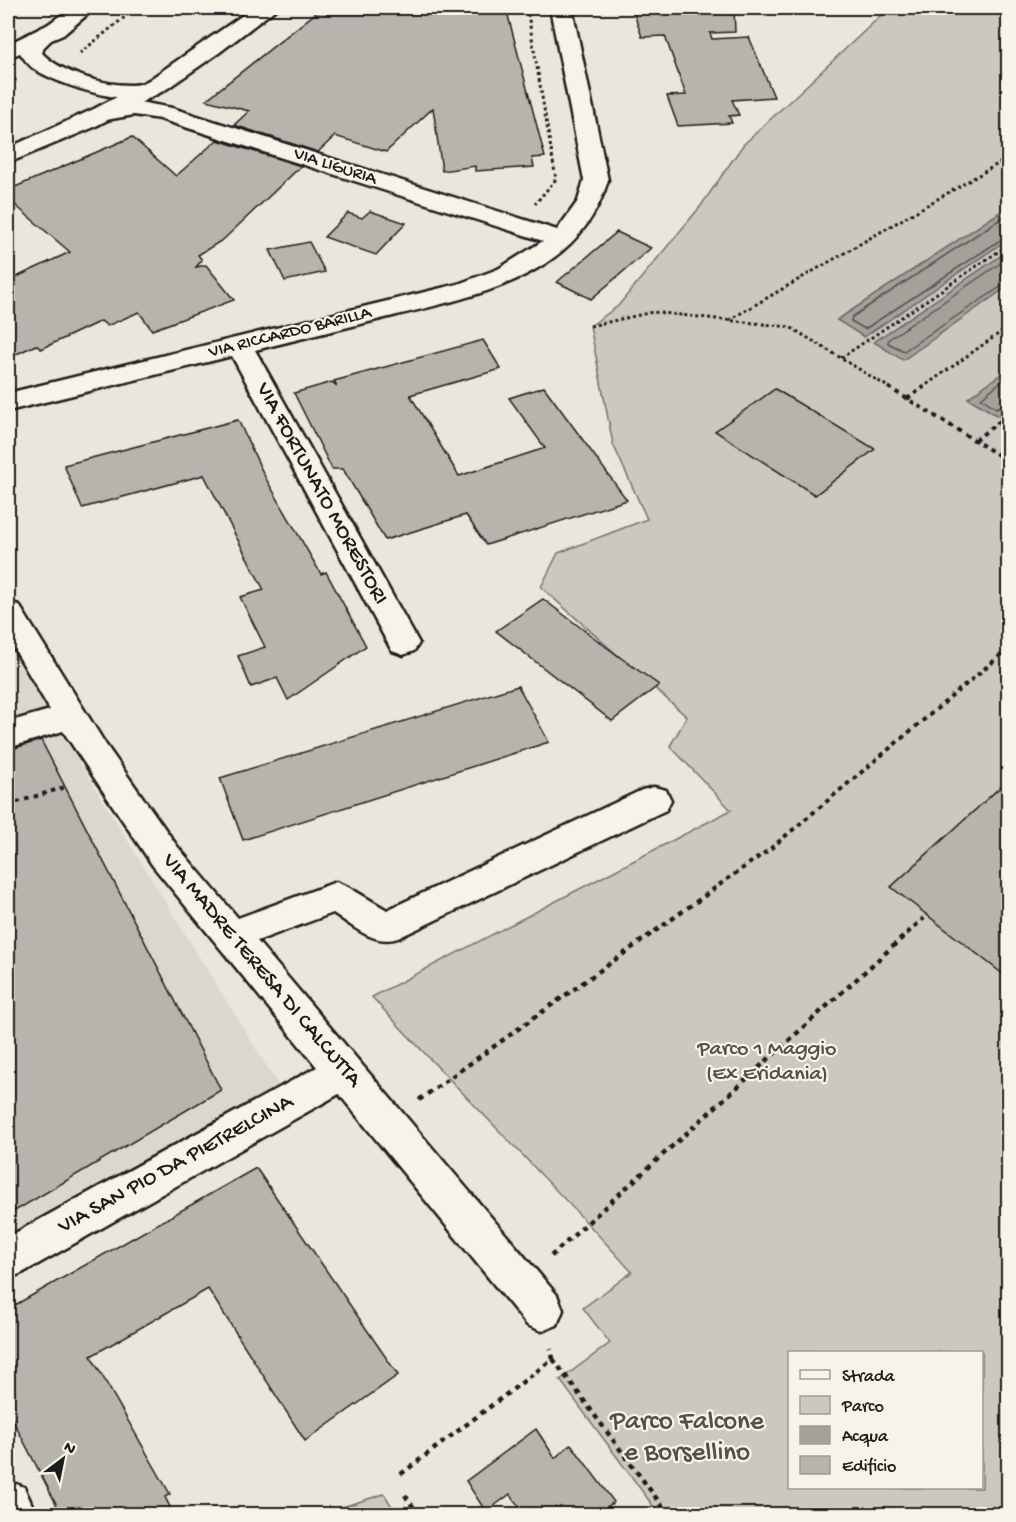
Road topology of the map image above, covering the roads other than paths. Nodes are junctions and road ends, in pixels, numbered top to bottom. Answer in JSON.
{"nodes":[{"id":1,"x":84,"y":8,"type":"edge"},
{"id":2,"x":266,"y":8,"type":"edge"},
{"id":3,"x":561,"y":8,"type":"edge"},
{"id":4,"x":44,"y":36,"type":"junction"},
{"id":5,"x":13,"y":49,"type":"edge"},
{"id":6,"x":158,"y":84,"type":"junction"},
{"id":7,"x":106,"y":113,"type":"junction"},
{"id":8,"x":8,"y":156,"type":"edge"},
{"id":9,"x":561,"y":239,"type":"junction"},
{"id":10,"x":239,"y":345,"type":"junction"},
{"id":11,"x":8,"y":402,"type":"edge"},
{"id":12,"x":8,"y":613,"type":"edge"},
{"id":13,"x":403,"y":643,"type":"dead end"},
{"id":14,"x":71,"y":716,"type":"junction"},
{"id":15,"x":8,"y":735,"type":"edge"},
{"id":16,"x":654,"y":800,"type":"dead end"},
{"id":17,"x":232,"y":935,"type":"junction"},
{"id":18,"x":345,"y":1071,"type":"junction"},
{"id":19,"x":8,"y":1259,"type":"edge"},
{"id":20,"x":531,"y":1296,"type":"road end"},
{"id":21,"x":8,"y":1503,"type":"edge"},
{"id":22,"x":14,"y":1515,"type":"edge"}],
"edges":[{"from":1,"to":4,"type":"street"},
{"from":2,"to":6,"type":"street"},
{"from":3,"to":9,"type":"street","name":"VIA RICCARDO BARILLA"},
{"from":4,"to":5,"type":"street"},
{"from":4,"to":6,"type":"street"},
{"from":6,"to":7,"type":"street"},
{"from":7,"to":8,"type":"street"},
{"from":7,"to":9,"type":"street","name":"VIA LIGURIA"},
{"from":9,"to":10,"type":"street","name":"VIA RICCARDO BARILLA"},
{"from":10,"to":11,"type":"street","name":"VIA RICCARDO BARILLA"},
{"from":10,"to":13,"type":"street","name":"VIA FORTUNATO MORESTORI"},
{"from":12,"to":14,"type":"street","name":"VIA MADRE TERESA DI CALCUTTA"},
{"from":14,"to":15,"type":"street"},
{"from":14,"to":17,"type":"street","name":"VIA MADRE TERESA DI CALCUTTA"},
{"from":16,"to":17,"type":"street"},
{"from":17,"to":18,"type":"street","name":"VIA MADRE TERESA DI CALCUTTA"},
{"from":18,"to":19,"type":"street","name":"VIA SAN PIO DA PIETRELCINA"},
{"from":18,"to":20,"type":"street","name":"VIA MADRE TERESA DI CALCUTTA"},
{"from":21,"to":22,"type":"street"}]}
